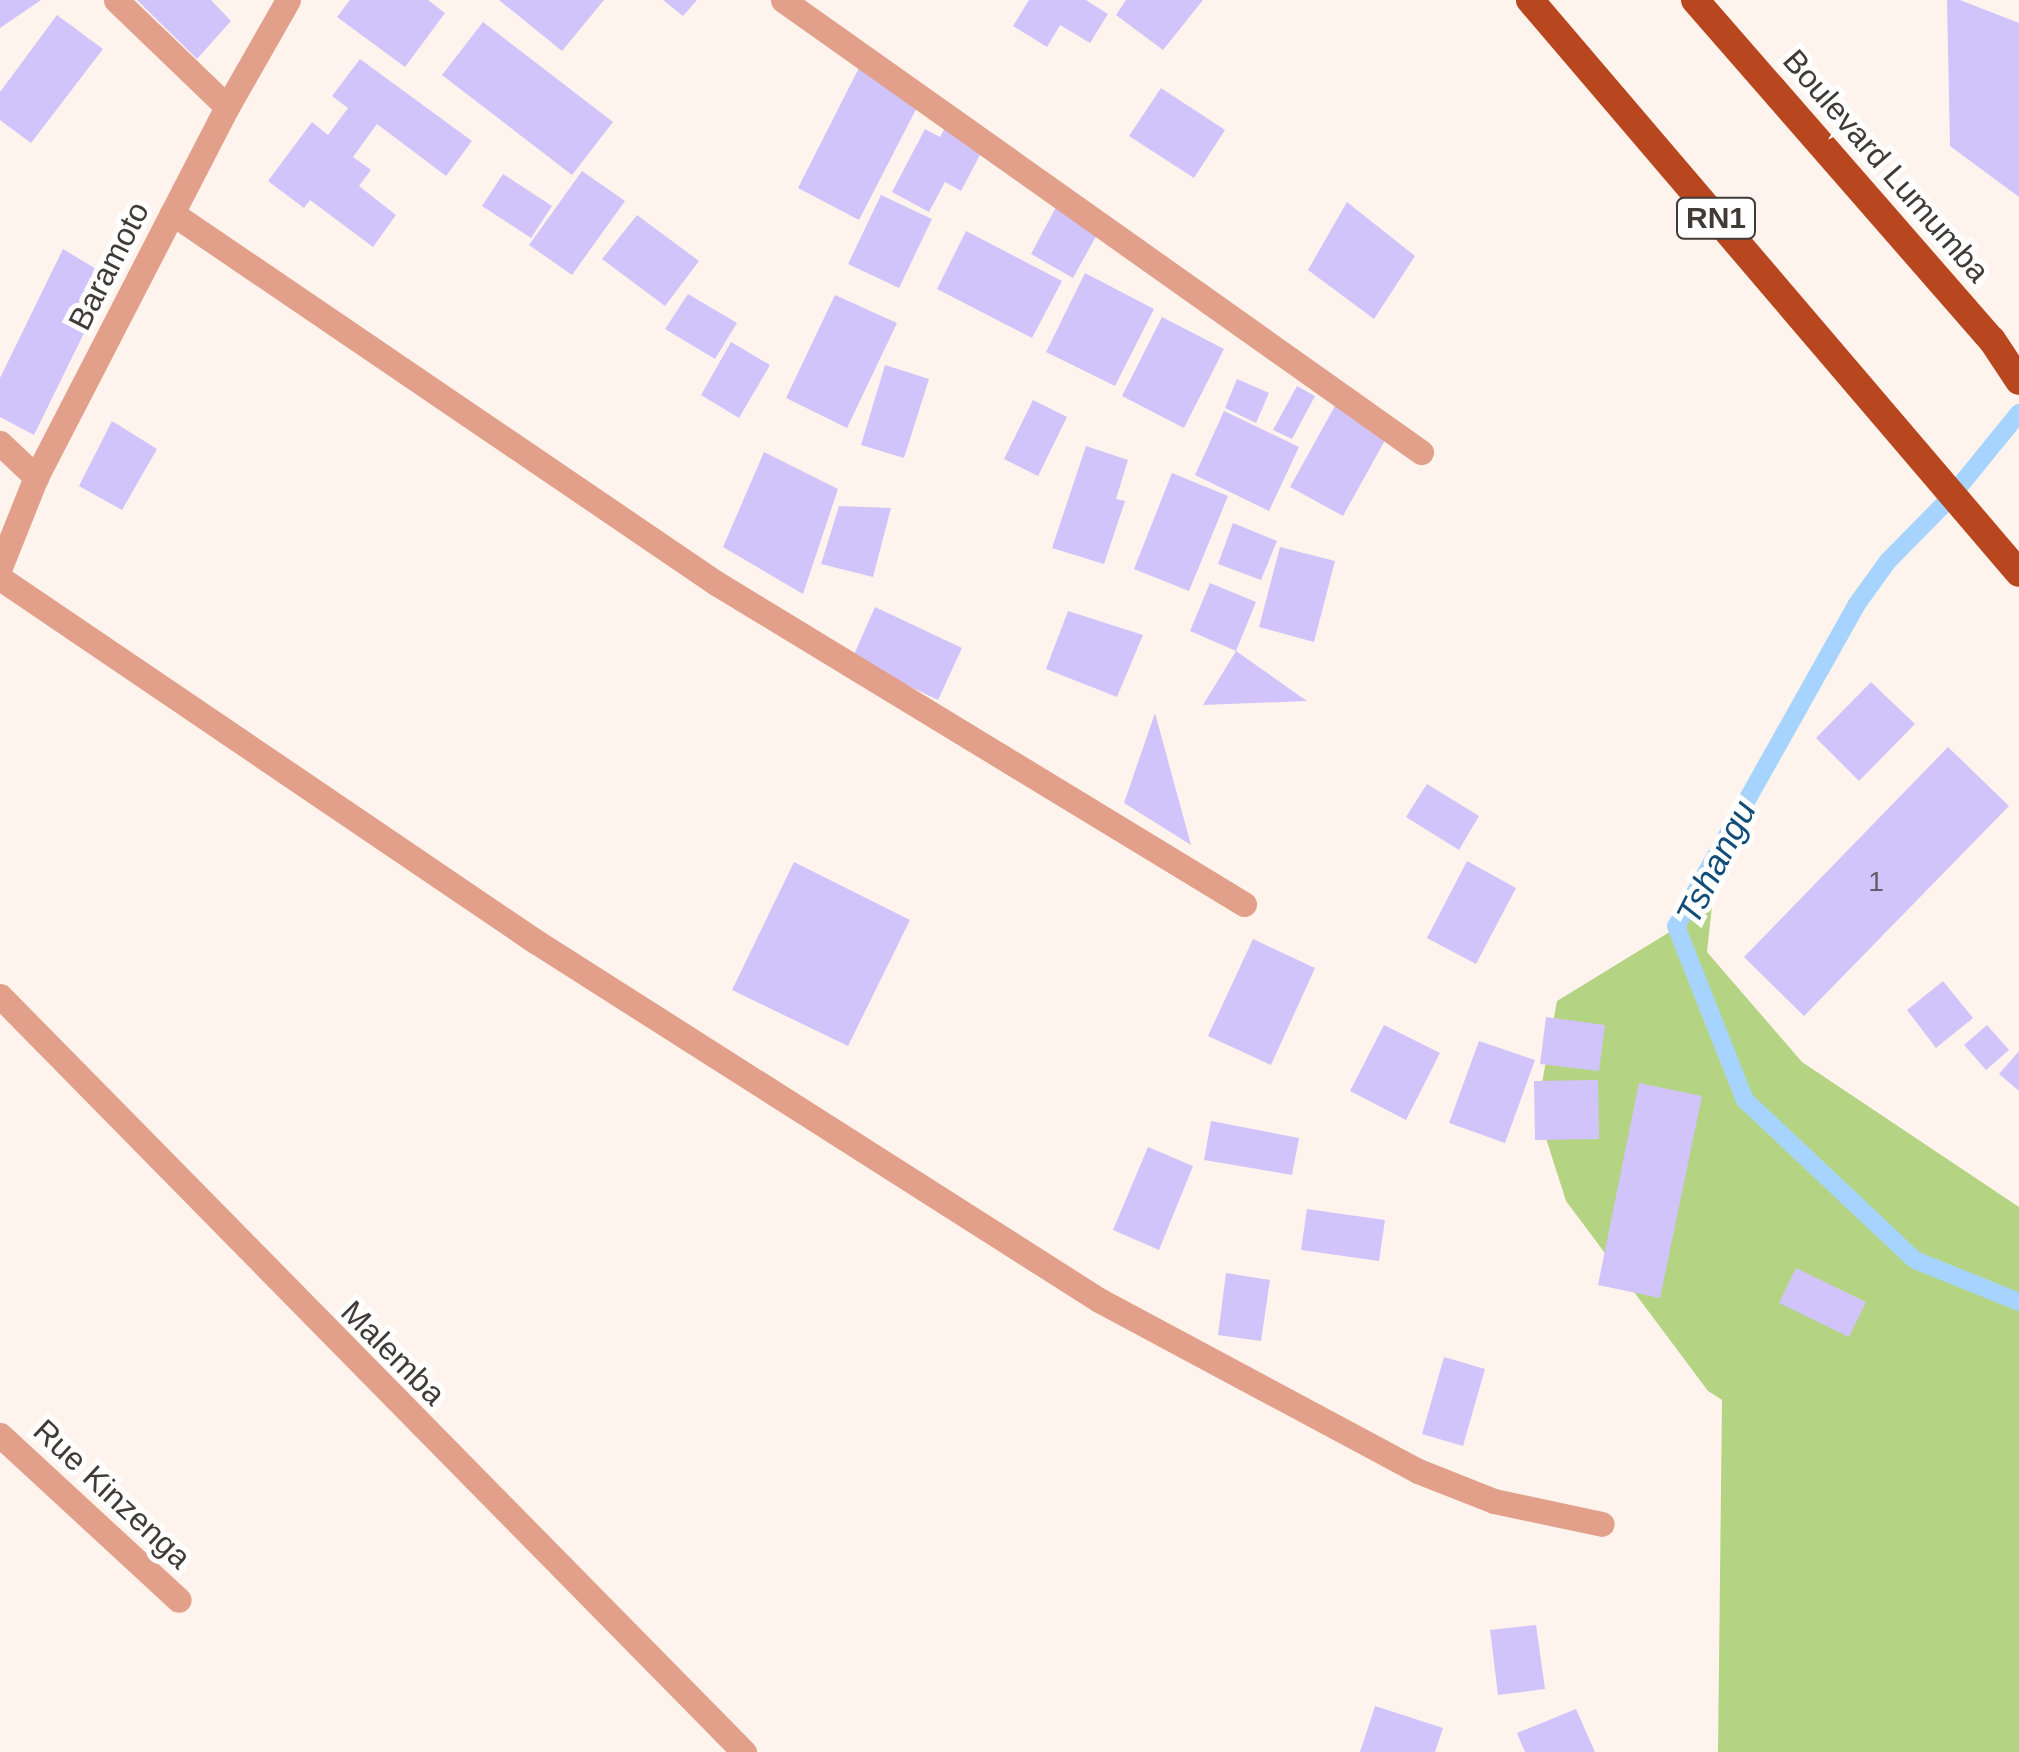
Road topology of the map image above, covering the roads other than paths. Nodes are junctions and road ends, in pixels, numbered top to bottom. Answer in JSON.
{"nodes":[{"id":1,"x":116,"y":0,"type":"edge"},
{"id":2,"x":288,"y":0,"type":"edge"},
{"id":3,"x":784,"y":0,"type":"edge"},
{"id":4,"x":1530,"y":0,"type":"edge"},
{"id":5,"x":1695,"y":0,"type":"edge"},
{"id":6,"x":227,"y":106,"type":"junction"},
{"id":7,"x":172,"y":213,"type":"junction"},
{"id":8,"x":2019,"y":382,"type":"edge"},
{"id":9,"x":0,"y":443,"type":"edge"},
{"id":10,"x":1421,"y":452,"type":"dead end"},
{"id":11,"x":36,"y":478,"type":"junction"},
{"id":12,"x":2010,"y":563,"type":"edge"},
{"id":13,"x":0,"y":567,"type":"edge"},
{"id":14,"x":0,"y":578,"type":"edge"},
{"id":15,"x":1244,"y":904,"type":"dead end"},
{"id":16,"x":0,"y":996,"type":"edge"},
{"id":17,"x":0,"y":1434,"type":"edge"},
{"id":18,"x":1602,"y":1524,"type":"dead end"},
{"id":19,"x":179,"y":1600,"type":"dead end"},
{"id":20,"x":744,"y":1752,"type":"edge"}],
"edges":[{"from":1,"to":6,"type":"street"},
{"from":2,"to":6,"type":"street","name":"Baramoto"},
{"from":3,"to":10,"type":"street"},
{"from":4,"to":12,"type":"highway","number":"RN1"},
{"from":5,"to":8,"type":"highway","name":"Boulevard Lumumba"},
{"from":6,"to":7,"type":"street","name":"Baramoto"},
{"from":7,"to":11,"type":"street","name":"Baramoto"},
{"from":7,"to":15,"type":"street"},
{"from":9,"to":11,"type":"street"},
{"from":11,"to":13,"type":"street","name":"Baramoto"},
{"from":14,"to":18,"type":"street"},
{"from":16,"to":20,"type":"street","name":"Malemba"},
{"from":17,"to":19,"type":"street","name":"Rue Kinzenga"}]}
